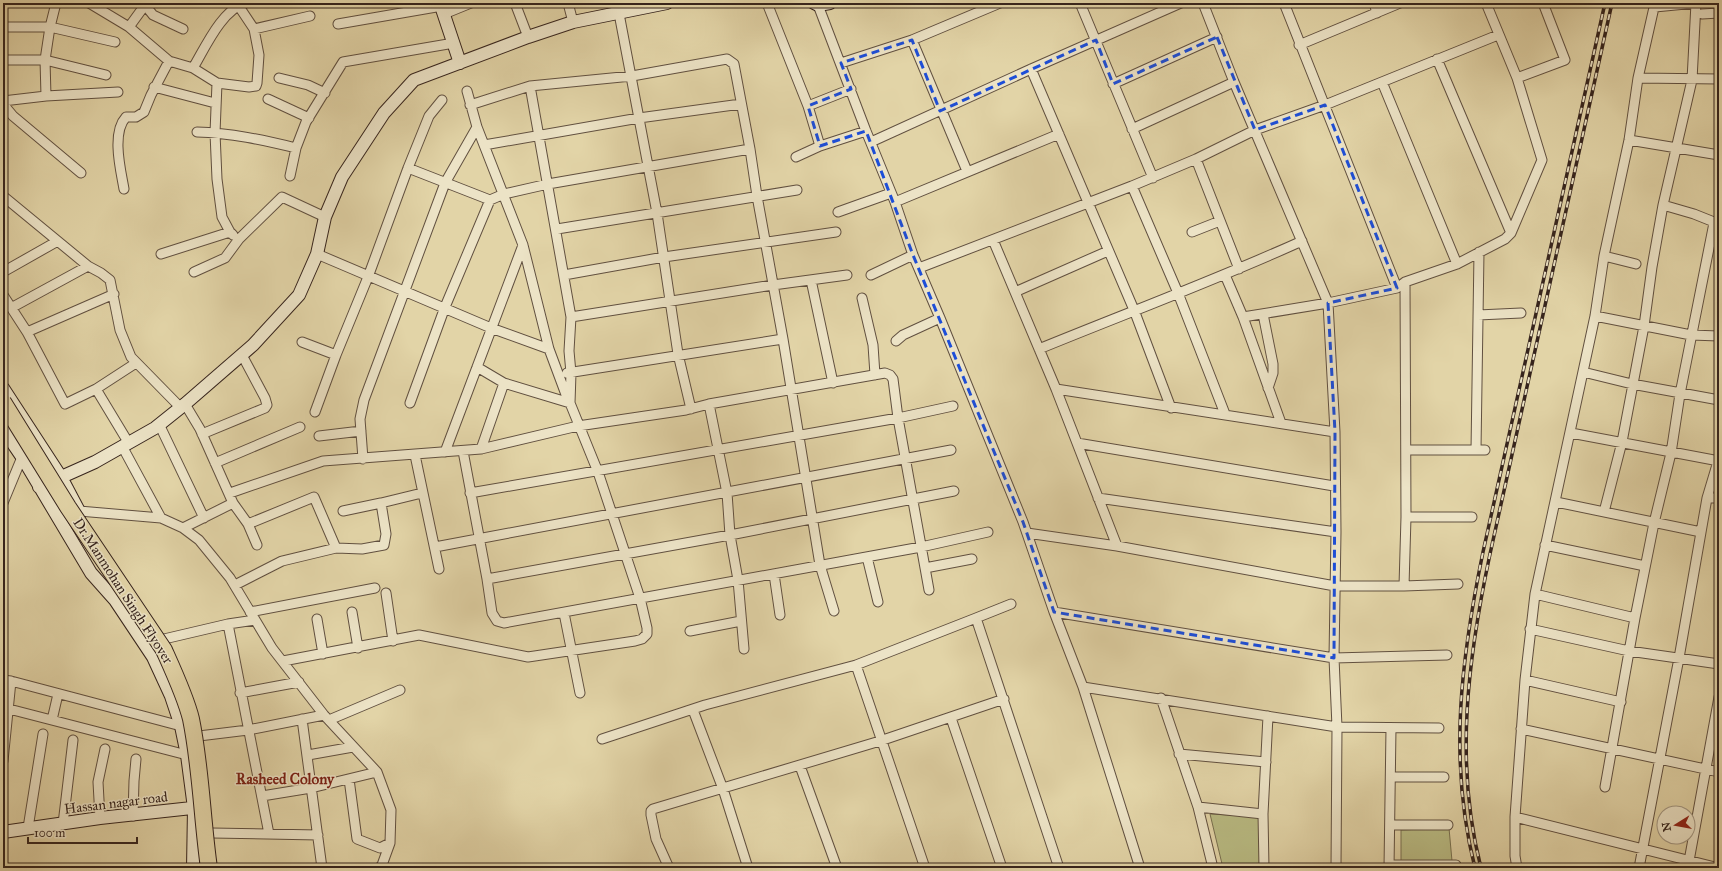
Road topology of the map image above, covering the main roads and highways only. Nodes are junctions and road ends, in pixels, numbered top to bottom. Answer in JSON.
{"nodes":[{"id":1,"x":3,"y":402,"type":"edge"},
{"id":2,"x":3,"y":415,"type":"edge"},
{"id":3,"x":200,"y":868,"type":"edge"},
{"id":4,"x":209,"y":868,"type":"edge"}],
"edges":[{"from":1,"to":4,"type":"highway","name":"Dr.Manmohan Singh Flyover","bridge":true},
{"from":2,"to":3,"type":"highway","name":"Dr.Manmohan Singh Flyover"}]}
